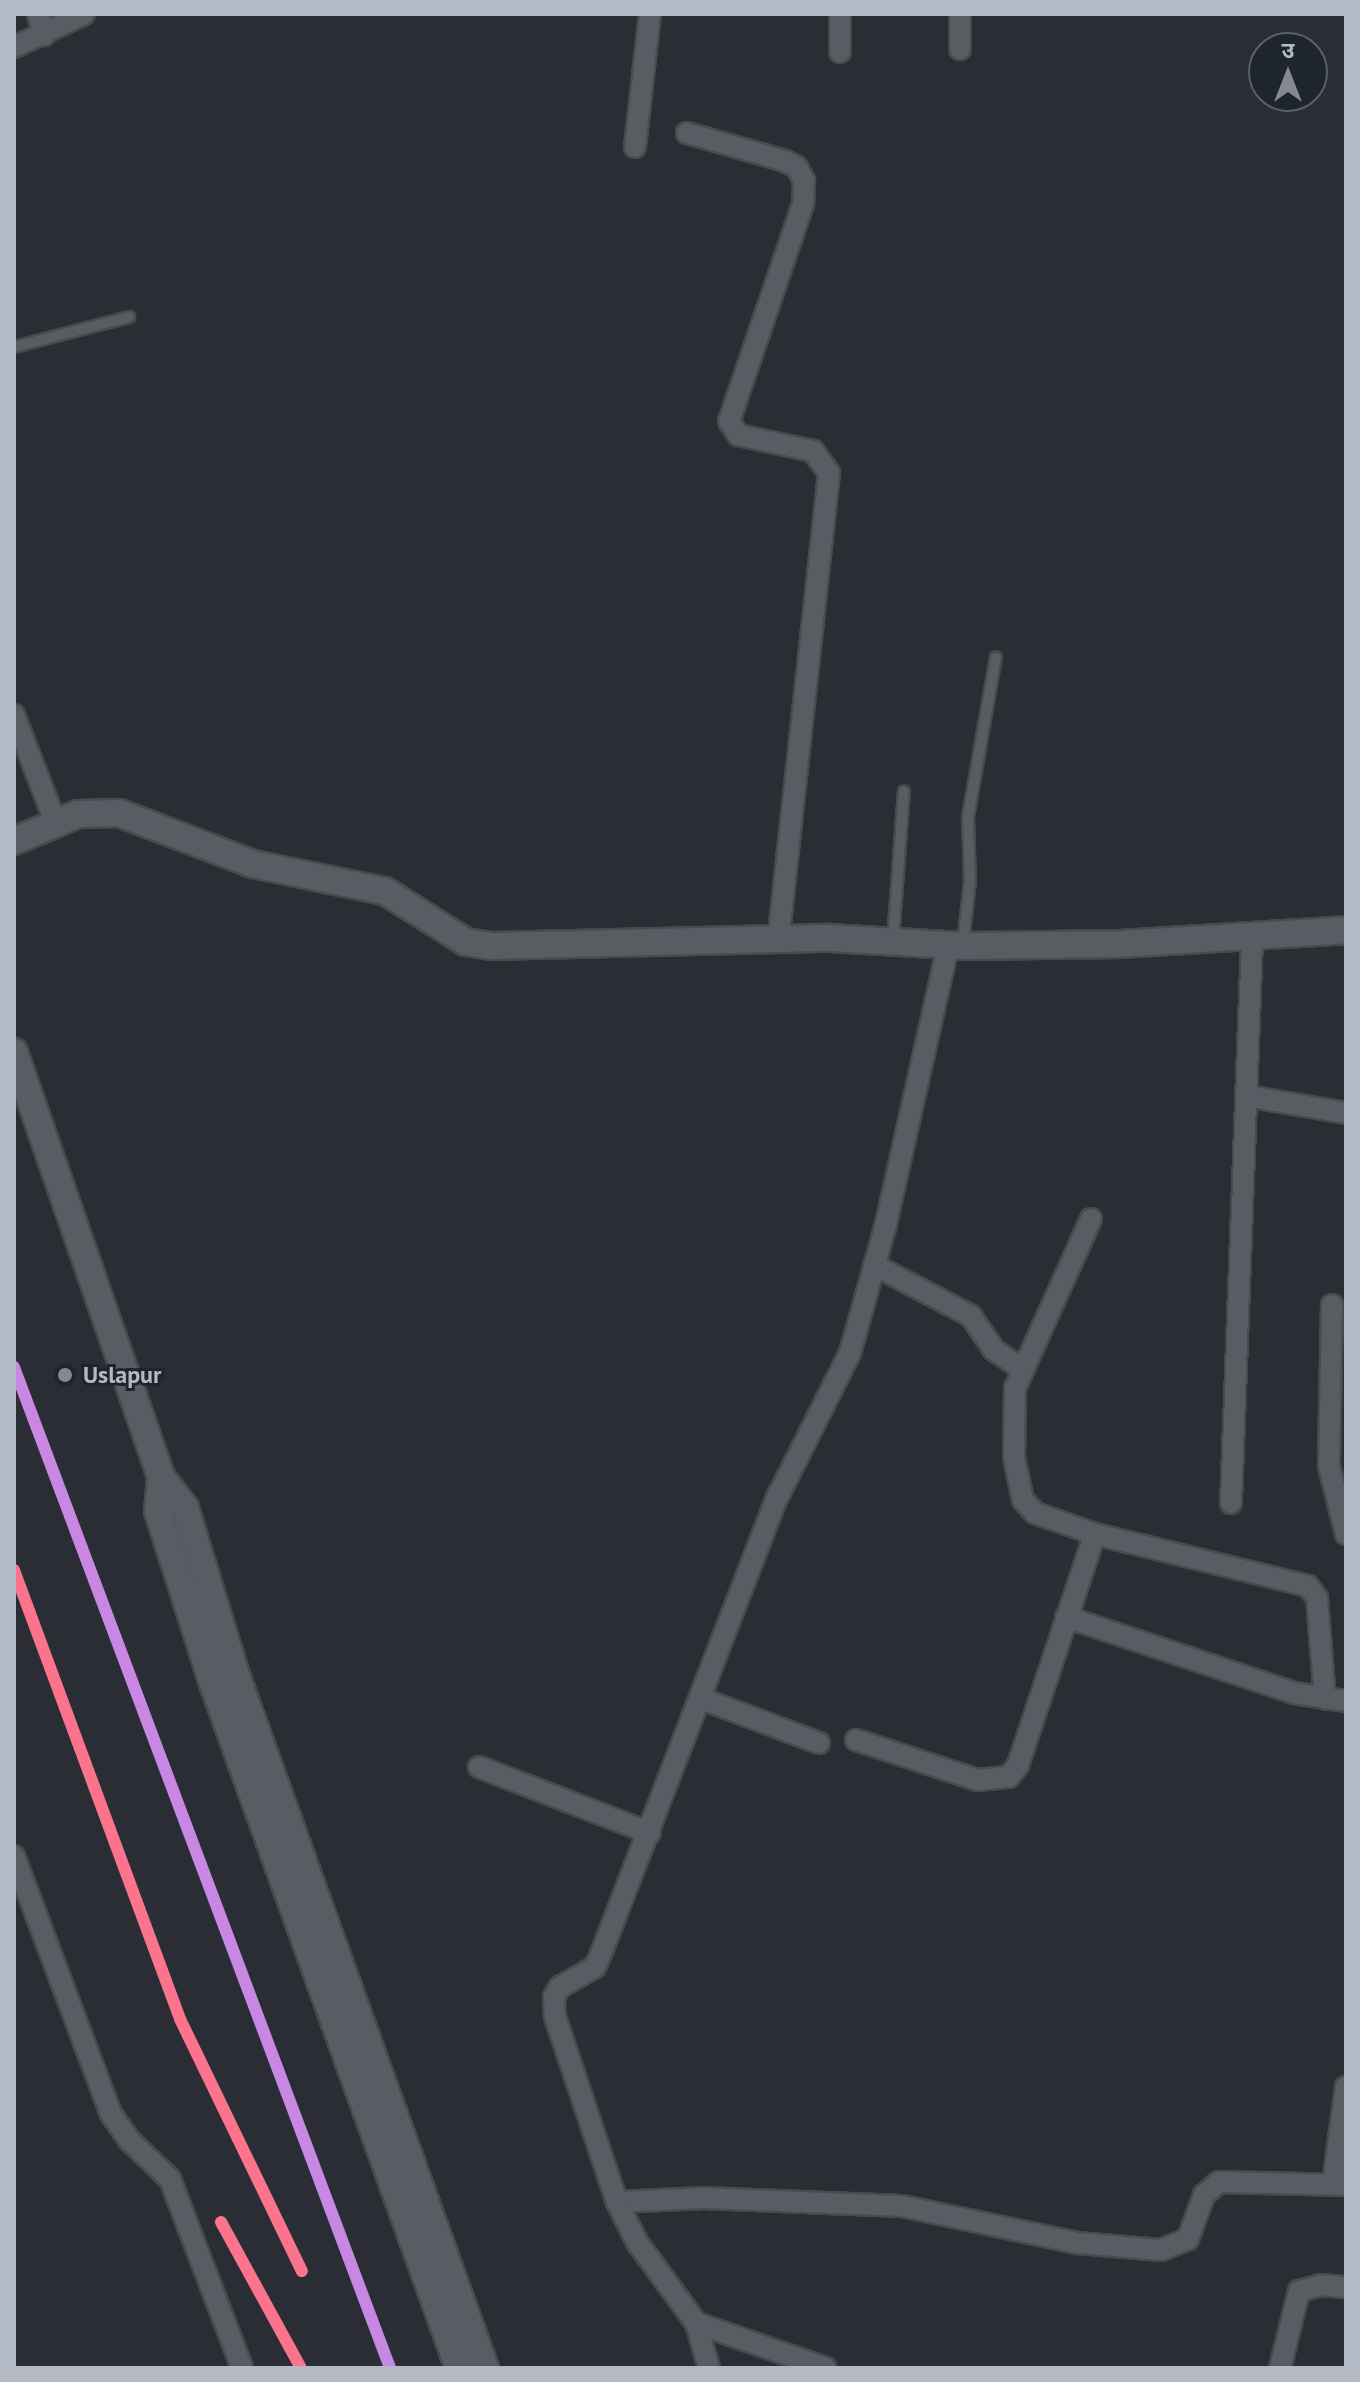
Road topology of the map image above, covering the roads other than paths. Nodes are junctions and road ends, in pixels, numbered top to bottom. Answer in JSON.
{"nodes":[{"id":1,"x":38,"y":14,"type":"edge"},
{"id":2,"x":84,"y":14,"type":"edge"},
{"id":3,"x":650,"y":14,"type":"edge"},
{"id":4,"x":840,"y":14,"type":"edge"},
{"id":5,"x":960,"y":14,"type":"edge"},
{"id":6,"x":44,"y":35,"type":"junction"},
{"id":7,"x":14,"y":47,"type":"edge"},
{"id":8,"x":960,"y":49,"type":"dead end"},
{"id":9,"x":840,"y":52,"type":"dead end"},
{"id":10,"x":687,"y":133,"type":"dead end"},
{"id":11,"x":635,"y":147,"type":"dead end"},
{"id":12,"x":129,"y":317,"type":"dead end"},
{"id":13,"x":14,"y":347,"type":"edge"},
{"id":14,"x":996,"y":657,"type":"dead end"},
{"id":15,"x":14,"y":715,"type":"edge"},
{"id":16,"x":904,"y":791,"type":"dead end"},
{"id":17,"x":67,"y":819,"type":"junction"},
{"id":18,"x":14,"y":841,"type":"edge"},
{"id":19,"x":1346,"y":930,"type":"edge"},
{"id":20,"x":778,"y":939,"type":"junction"},
{"id":21,"x":1252,"y":940,"type":"junction"},
{"id":22,"x":893,"y":942,"type":"junction"},
{"id":23,"x":956,"y":945,"type":"junction"},
{"id":24,"x":14,"y":1052,"type":"edge"},
{"id":25,"x":1247,"y":1096,"type":"junction"},
{"id":26,"x":1346,"y":1113,"type":"edge"},
{"id":27,"x":1091,"y":1219,"type":"dead end"},
{"id":28,"x":874,"y":1265,"type":"junction"},
{"id":29,"x":1332,"y":1305,"type":"dead end"},
{"id":30,"x":1022,"y":1369,"type":"junction"},
{"id":31,"x":1231,"y":1503,"type":"dead end"},
{"id":32,"x":1095,"y":1534,"type":"junction"},
{"id":33,"x":1346,"y":1534,"type":"edge"},
{"id":34,"x":1066,"y":1617,"type":"junction"},
{"id":35,"x":702,"y":1699,"type":"junction"},
{"id":36,"x":1336,"y":1700,"type":"edge"},
{"id":37,"x":856,"y":1740,"type":"dead end"},
{"id":38,"x":819,"y":1743,"type":"dead end"},
{"id":39,"x":479,"y":1767,"type":"dead end"},
{"id":40,"x":650,"y":1833,"type":"junction"},
{"id":41,"x":14,"y":1856,"type":"edge"},
{"id":42,"x":1346,"y":2087,"type":"edge"},
{"id":43,"x":1339,"y":2185,"type":"edge"},
{"id":44,"x":617,"y":2202,"type":"junction"},
{"id":45,"x":1346,"y":2287,"type":"edge"},
{"id":46,"x":451,"y":2309,"type":"junction"},
{"id":47,"x":696,"y":2323,"type":"junction"},
{"id":48,"x":242,"y":2368,"type":"edge"},
{"id":49,"x":459,"y":2368,"type":"edge"},
{"id":50,"x":485,"y":2368,"type":"edge"},
{"id":51,"x":709,"y":2368,"type":"edge"},
{"id":52,"x":825,"y":2368,"type":"edge"},
{"id":53,"x":1280,"y":2368,"type":"edge"}],
"edges":[{"from":1,"to":6,"type":"street"},
{"from":2,"to":6,"type":"street"},
{"from":3,"to":11,"type":"street"},
{"from":4,"to":9,"type":"street"},
{"from":5,"to":8,"type":"street"},
{"from":6,"to":7,"type":"street"},
{"from":10,"to":20,"type":"street"},
{"from":12,"to":13,"type":"lane"},
{"from":14,"to":23,"type":"lane"},
{"from":15,"to":17,"type":"street"},
{"from":16,"to":22,"type":"lane"},
{"from":17,"to":18,"type":"street"},
{"from":17,"to":20,"type":"street"},
{"from":19,"to":21,"type":"street"},
{"from":20,"to":22,"type":"street"},
{"from":21,"to":23,"type":"street"},
{"from":21,"to":25,"type":"street"},
{"from":22,"to":23,"type":"street"},
{"from":23,"to":28,"type":"street"},
{"from":24,"to":46,"type":"street"},
{"from":25,"to":26,"type":"street"},
{"from":25,"to":31,"type":"street"},
{"from":27,"to":30,"type":"street"},
{"from":28,"to":30,"type":"street"},
{"from":28,"to":35,"type":"street"},
{"from":29,"to":33,"type":"street"},
{"from":30,"to":32,"type":"street"},
{"from":32,"to":34,"type":"street"},
{"from":32,"to":36,"type":"street"},
{"from":34,"to":36,"type":"street"},
{"from":34,"to":37,"type":"street"},
{"from":35,"to":38,"type":"street"},
{"from":35,"to":40,"type":"street"},
{"from":39,"to":40,"type":"street"},
{"from":40,"to":44,"type":"street"},
{"from":41,"to":48,"type":"street"},
{"from":42,"to":43,"type":"street"},
{"from":43,"to":44,"type":"street"},
{"from":44,"to":47,"type":"street"},
{"from":45,"to":53,"type":"street"},
{"from":46,"to":49,"type":"street"},
{"from":46,"to":50,"type":"street"},
{"from":47,"to":51,"type":"street"},
{"from":47,"to":52,"type":"street"}]}
